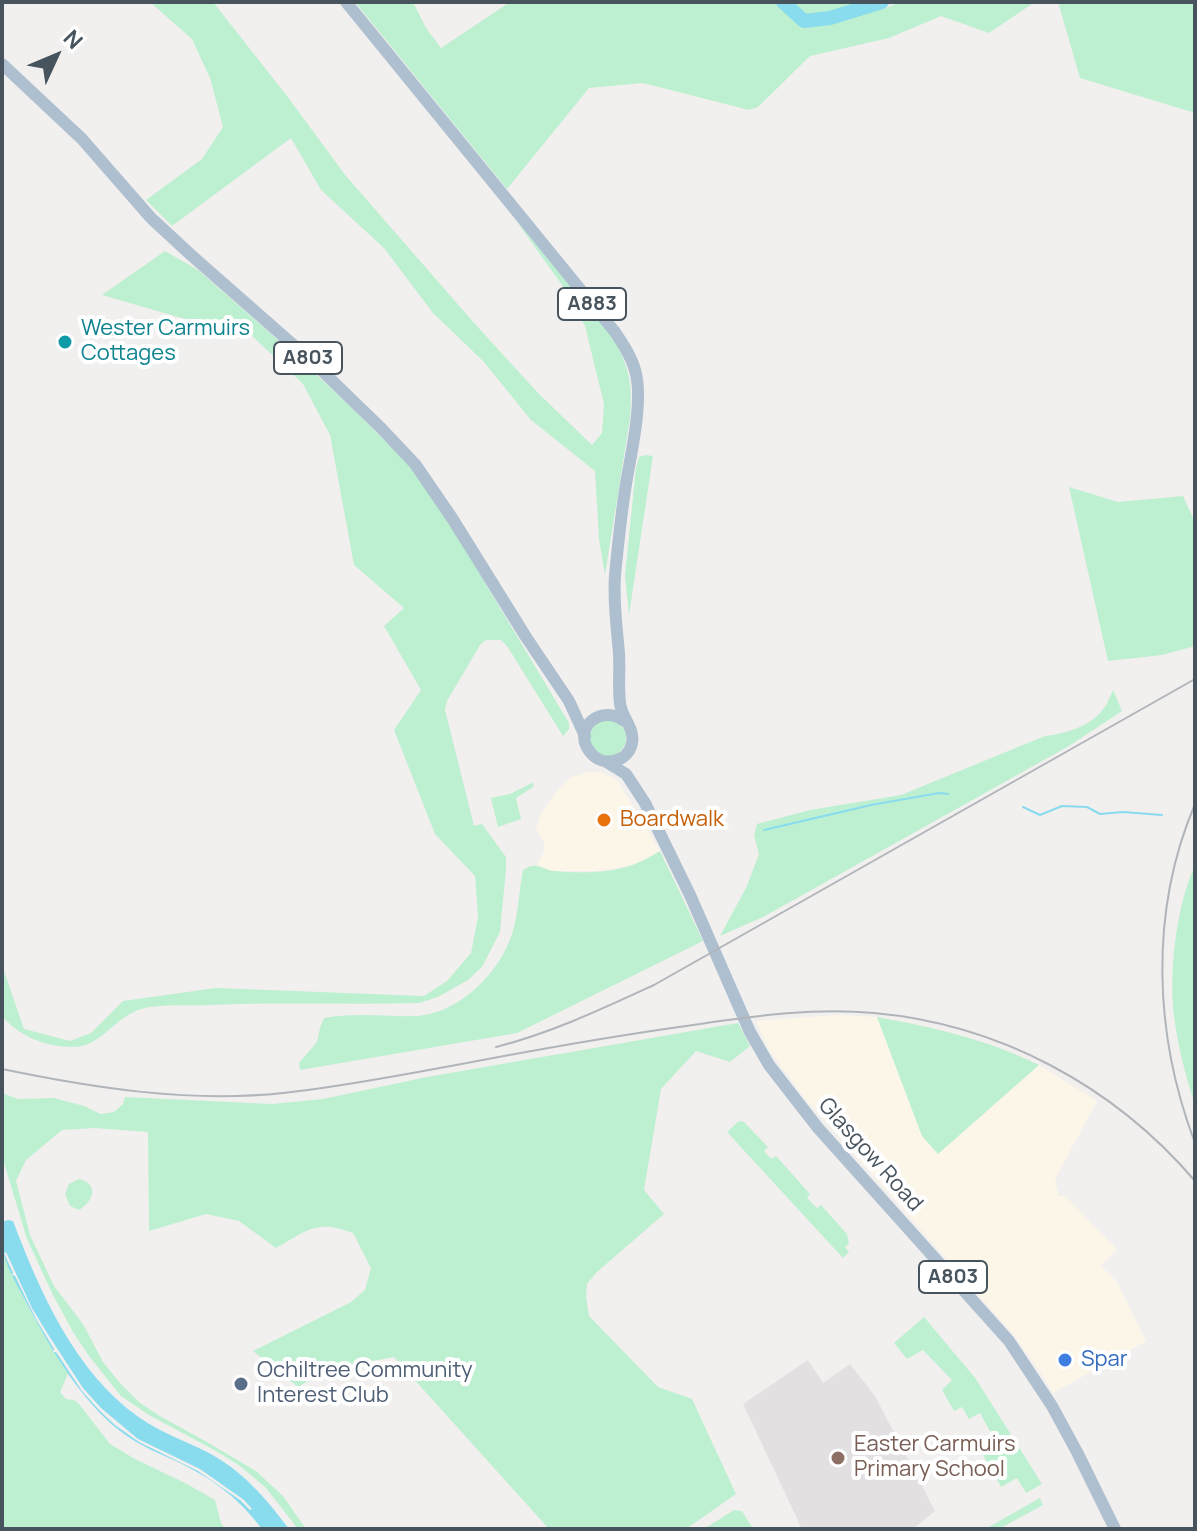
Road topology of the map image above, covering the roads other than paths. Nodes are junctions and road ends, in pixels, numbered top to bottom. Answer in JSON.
{"nodes":[{"id":1,"x":346,"y":2,"type":"edge"},
{"id":2,"x":2,"y":64,"type":"edge"},
{"id":3,"x":620,"y":678,"type":"junction"},
{"id":4,"x":564,"y":693,"type":"junction"},
{"id":5,"x":601,"y":715,"type":"junction"},
{"id":6,"x":626,"y":722,"type":"junction"},
{"id":7,"x":585,"y":736,"type":"junction"},
{"id":8,"x":628,"y":752,"type":"junction"},
{"id":9,"x":605,"y":762,"type":"junction"},
{"id":10,"x":633,"y":783,"type":"junction"},
{"id":11,"x":1115,"y":1529,"type":"edge"}],
"edges":[{"from":1,"to":3,"type":"main road","number":"A883"},
{"from":2,"to":4,"type":"main road","number":"A803"},
{"from":3,"to":5,"type":"main road"},
{"from":3,"to":6,"type":"main road"},
{"from":4,"to":5,"type":"main road","number":"A803"},
{"from":4,"to":7,"type":"main road","number":"A803"},
{"from":5,"to":6,"type":"main road"},
{"from":5,"to":7,"type":"main road"},
{"from":6,"to":8,"type":"main road"},
{"from":7,"to":9,"type":"main road"},
{"from":8,"to":9,"type":"main road"},
{"from":8,"to":10,"type":"main road","number":"A803"},
{"from":9,"to":10,"type":"main road","number":"A803"},
{"from":10,"to":11,"type":"main road","name":"Glasgow Road","number":"A803"}]}
